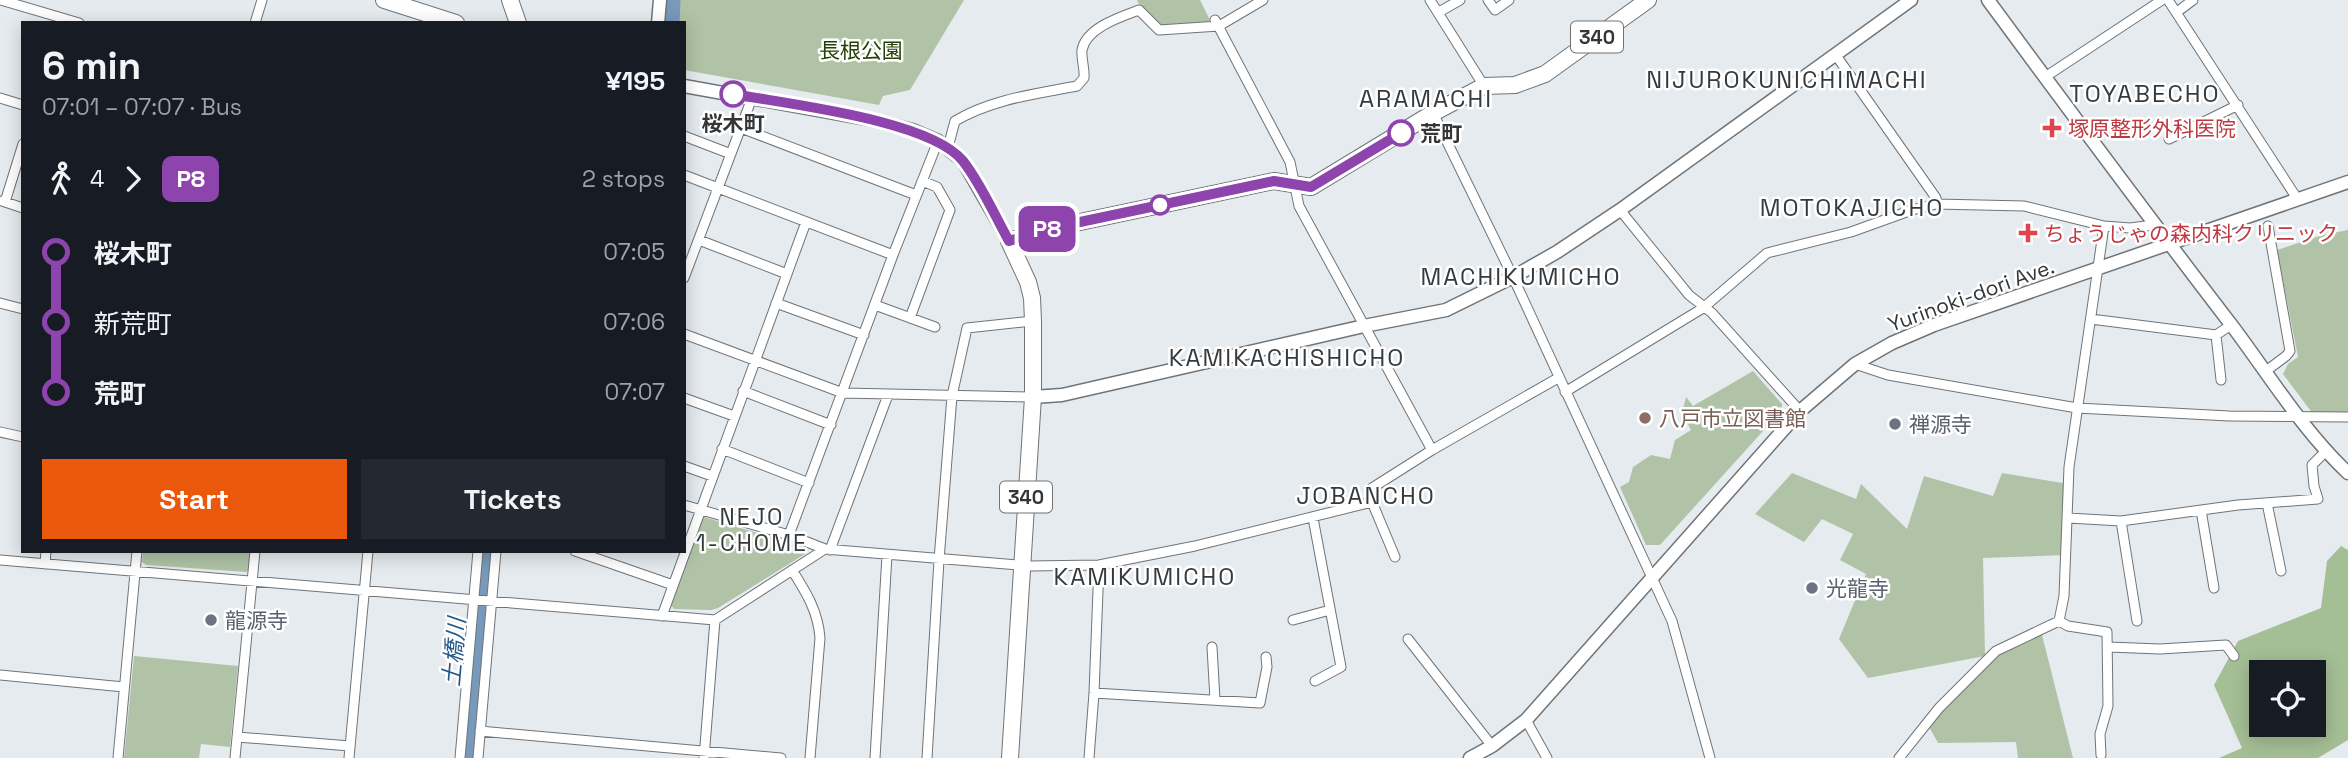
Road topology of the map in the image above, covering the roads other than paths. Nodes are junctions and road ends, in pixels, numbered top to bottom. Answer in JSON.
{"nodes":[{"id":1,"x":1,"y":0,"type":"edge"},
{"id":2,"x":262,"y":0,"type":"edge"},
{"id":3,"x":384,"y":0,"type":"edge"},
{"id":4,"x":510,"y":0,"type":"edge"},
{"id":5,"x":660,"y":0,"type":"edge"},
{"id":6,"x":1263,"y":0,"type":"edge"},
{"id":7,"x":1430,"y":0,"type":"edge"},
{"id":8,"x":1460,"y":0,"type":"edge"},
{"id":9,"x":1488,"y":0,"type":"edge"},
{"id":10,"x":1509,"y":0,"type":"edge"},
{"id":11,"x":1648,"y":0,"type":"edge"},
{"id":12,"x":1911,"y":0,"type":"edge"},
{"id":13,"x":1988,"y":0,"type":"edge"},
{"id":14,"x":2162,"y":0,"type":"edge"},
{"id":15,"x":2168,"y":0,"type":"edge"},
{"id":16,"x":2193,"y":0,"type":"edge"},
{"id":17,"x":1439,"y":12,"type":"junction"},
{"id":18,"x":2177,"y":12,"type":"junction"},
{"id":19,"x":61,"y":20,"type":"edge"},
{"id":20,"x":256,"y":21,"type":"edge"},
{"id":21,"x":450,"y":21,"type":"edge"},
{"id":22,"x":517,"y":21,"type":"edge"},
{"id":23,"x":658,"y":21,"type":"edge"},
{"id":24,"x":1217,"y":23,"type":"junction"},
{"id":25,"x":1836,"y":54,"type":"junction"},
{"id":26,"x":2045,"y":77,"type":"junction"},
{"id":27,"x":686,"y":86,"type":"edge"},
{"id":28,"x":1484,"y":86,"type":"junction"},
{"id":29,"x":0,"y":98,"type":"edge"},
{"id":30,"x":752,"y":98,"type":"junction"},
{"id":31,"x":21,"y":104,"type":"edge"},
{"id":32,"x":2238,"y":105,"type":"junction"},
{"id":33,"x":1433,"y":113,"type":"junction"},
{"id":34,"x":741,"y":128,"type":"junction"},
{"id":35,"x":686,"y":137,"type":"edge"},
{"id":36,"x":2169,"y":139,"type":"dead end"},
{"id":37,"x":943,"y":144,"type":"junction"},
{"id":38,"x":21,"y":150,"type":"edge"},
{"id":39,"x":731,"y":153,"type":"junction"},
{"id":40,"x":686,"y":176,"type":"edge"},
{"id":41,"x":922,"y":181,"type":"junction"},
{"id":42,"x":2348,"y":182,"type":"edge"},
{"id":43,"x":1296,"y":186,"type":"junction"},
{"id":44,"x":718,"y":188,"type":"junction"},
{"id":45,"x":916,"y":195,"type":"junction"},
{"id":46,"x":2298,"y":200,"type":"junction"},
{"id":47,"x":2,"y":202,"type":"edge"},
{"id":48,"x":1936,"y":204,"type":"junction"},
{"id":49,"x":21,"y":207,"type":"edge"},
{"id":50,"x":1619,"y":210,"type":"junction"},
{"id":51,"x":806,"y":222,"type":"junction"},
{"id":52,"x":2154,"y":225,"type":"junction"},
{"id":53,"x":2104,"y":226,"type":"junction"},
{"id":54,"x":2268,"y":226,"type":"dead end"},
{"id":55,"x":699,"y":240,"type":"junction"},
{"id":56,"x":1009,"y":241,"type":"junction"},
{"id":57,"x":2169,"y":245,"type":"junction"},
{"id":58,"x":893,"y":255,"type":"junction"},
{"id":59,"x":2099,"y":269,"type":"junction"},
{"id":60,"x":686,"y":273,"type":"edge"},
{"id":61,"x":787,"y":274,"type":"junction"},
{"id":62,"x":1513,"y":277,"type":"junction"},
{"id":63,"x":0,"y":303,"type":"edge"},
{"id":64,"x":776,"y":303,"type":"junction"},
{"id":65,"x":875,"y":305,"type":"junction"},
{"id":66,"x":21,"y":308,"type":"edge"},
{"id":67,"x":1703,"y":308,"type":"junction"},
{"id":68,"x":910,"y":318,"type":"junction"},
{"id":69,"x":2091,"y":319,"type":"junction"},
{"id":70,"x":1033,"y":321,"type":"junction"},
{"id":71,"x":2231,"y":325,"type":"junction"},
{"id":72,"x":1364,"y":326,"type":"junction"},
{"id":73,"x":935,"y":327,"type":"dead end"},
{"id":74,"x":686,"y":335,"type":"edge"},
{"id":75,"x":864,"y":335,"type":"junction"},
{"id":76,"x":2216,"y":335,"type":"junction"},
{"id":77,"x":755,"y":361,"type":"junction"},
{"id":78,"x":1855,"y":364,"type":"junction"},
{"id":79,"x":2266,"y":371,"type":"junction"},
{"id":80,"x":1558,"y":378,"type":"junction"},
{"id":81,"x":2221,"y":380,"type":"dead end"},
{"id":82,"x":743,"y":391,"type":"junction"},
{"id":83,"x":1565,"y":392,"type":"junction"},
{"id":84,"x":843,"y":393,"type":"junction"},
{"id":85,"x":888,"y":395,"type":"junction"},
{"id":86,"x":952,"y":396,"type":"junction"},
{"id":87,"x":1033,"y":397,"type":"junction"},
{"id":88,"x":686,"y":399,"type":"edge"},
{"id":89,"x":2077,"y":408,"type":"junction"},
{"id":90,"x":1800,"y":411,"type":"junction"},
{"id":91,"x":734,"y":416,"type":"junction"},
{"id":92,"x":2348,"y":417,"type":"edge"},
{"id":93,"x":2301,"y":418,"type":"junction"},
{"id":94,"x":831,"y":425,"type":"junction"},
{"id":95,"x":0,"y":432,"type":"edge"},
{"id":96,"x":21,"y":437,"type":"edge"},
{"id":97,"x":722,"y":449,"type":"junction"},
{"id":98,"x":1432,"y":450,"type":"junction"},
{"id":99,"x":2326,"y":451,"type":"junction"},
{"id":100,"x":686,"y":467,"type":"edge"},
{"id":101,"x":2348,"y":473,"type":"edge"},
{"id":102,"x":712,"y":476,"type":"junction"},
{"id":103,"x":809,"y":483,"type":"junction"},
{"id":104,"x":1371,"y":502,"type":"junction"},
{"id":105,"x":2267,"y":503,"type":"junction"},
{"id":106,"x":686,"y":506,"type":"edge"},
{"id":107,"x":699,"y":510,"type":"junction"},
{"id":108,"x":2201,"y":510,"type":"junction"},
{"id":109,"x":1313,"y":518,"type":"junction"},
{"id":110,"x":2068,"y":518,"type":"junction"},
{"id":111,"x":2121,"y":521,"type":"junction"},
{"id":112,"x":789,"y":536,"type":"junction"},
{"id":113,"x":686,"y":548,"type":"edge"},
{"id":114,"x":828,"y":549,"type":"junction"},
{"id":115,"x":46,"y":553,"type":"edge"},
{"id":116,"x":137,"y":553,"type":"edge"},
{"id":117,"x":255,"y":553,"type":"edge"},
{"id":118,"x":368,"y":553,"type":"edge"},
{"id":119,"x":478,"y":553,"type":"edge"},
{"id":120,"x":496,"y":553,"type":"edge"},
{"id":121,"x":584,"y":553,"type":"edge"},
{"id":122,"x":684,"y":553,"type":"edge"},
{"id":123,"x":887,"y":555,"type":"junction"},
{"id":124,"x":1395,"y":557,"type":"dead end"},
{"id":125,"x":0,"y":560,"type":"edge"},
{"id":126,"x":939,"y":560,"type":"junction"},
{"id":127,"x":45,"y":564,"type":"junction"},
{"id":128,"x":1099,"y":565,"type":"junction"},
{"id":129,"x":1021,"y":566,"type":"junction"},
{"id":130,"x":792,"y":570,"type":"junction"},
{"id":131,"x":136,"y":571,"type":"junction"},
{"id":132,"x":2281,"y":571,"type":"dead end"},
{"id":133,"x":1652,"y":577,"type":"junction"},
{"id":134,"x":252,"y":581,"type":"junction"},
{"id":135,"x":673,"y":585,"type":"junction"},
{"id":136,"x":2214,"y":588,"type":"dead end"},
{"id":137,"x":365,"y":590,"type":"junction"},
{"id":138,"x":475,"y":599,"type":"junction"},
{"id":139,"x":492,"y":601,"type":"junction"},
{"id":140,"x":1330,"y":610,"type":"junction"},
{"id":141,"x":662,"y":616,"type":"junction"},
{"id":142,"x":715,"y":620,"type":"junction"},
{"id":143,"x":1293,"y":620,"type":"dead end"},
{"id":144,"x":2059,"y":621,"type":"junction"},
{"id":145,"x":2137,"y":621,"type":"dead end"},
{"id":146,"x":1408,"y":639,"type":"dead end"},
{"id":147,"x":1212,"y":647,"type":"dead end"},
{"id":148,"x":2108,"y":647,"type":"junction"},
{"id":149,"x":2234,"y":656,"type":"dead end"},
{"id":150,"x":1266,"y":657,"type":"dead end"},
{"id":151,"x":0,"y":675,"type":"edge"},
{"id":152,"x":1315,"y":681,"type":"dead end"},
{"id":153,"x":124,"y":687,"type":"junction"},
{"id":154,"x":1094,"y":693,"type":"junction"},
{"id":155,"x":1215,"y":700,"type":"junction"},
{"id":156,"x":1526,"y":720,"type":"junction"},
{"id":157,"x":480,"y":731,"type":"junction"},
{"id":158,"x":237,"y":737,"type":"junction"},
{"id":159,"x":1492,"y":746,"type":"junction"},
{"id":160,"x":350,"y":747,"type":"junction"},
{"id":161,"x":704,"y":755,"type":"edge"},
{"id":162,"x":2102,"y":755,"type":"dead end"},
{"id":163,"x":118,"y":758,"type":"edge"},
{"id":164,"x":235,"y":758,"type":"edge"},
{"id":165,"x":349,"y":758,"type":"edge"},
{"id":166,"x":460,"y":758,"type":"edge"},
{"id":167,"x":478,"y":758,"type":"edge"},
{"id":168,"x":781,"y":758,"type":"edge"},
{"id":169,"x":810,"y":758,"type":"edge"},
{"id":170,"x":875,"y":758,"type":"edge"},
{"id":171,"x":927,"y":758,"type":"edge"},
{"id":172,"x":1010,"y":758,"type":"edge"},
{"id":173,"x":1089,"y":758,"type":"edge"},
{"id":174,"x":1470,"y":758,"type":"edge"},
{"id":175,"x":1547,"y":758,"type":"edge"},
{"id":176,"x":1710,"y":758,"type":"edge"},
{"id":177,"x":1899,"y":758,"type":"edge"}],
"edges":[{"from":1,"to":19,"type":"street"},
{"from":2,"to":20,"type":"street"},
{"from":3,"to":21,"type":"highway"},
{"from":4,"to":22,"type":"highway"},
{"from":5,"to":23,"type":"street"},
{"from":6,"to":24,"type":"street"},
{"from":7,"to":17,"type":"street"},
{"from":8,"to":17,"type":"street"},
{"from":9,"to":10,"type":"street"},
{"from":11,"to":28,"type":"highway","number":"340"},
{"from":12,"to":25,"type":"street"},
{"from":13,"to":26,"type":"street"},
{"from":14,"to":26,"type":"street"},
{"from":15,"to":18,"type":"street"},
{"from":16,"to":18,"type":"street"},
{"from":17,"to":28,"type":"street"},
{"from":18,"to":32,"type":"street"},
{"from":24,"to":37,"type":"street"},
{"from":24,"to":43,"type":"street"},
{"from":25,"to":48,"type":"street"},
{"from":25,"to":50,"type":"street"},
{"from":26,"to":52,"type":"street"},
{"from":27,"to":30,"type":"street"},
{"from":28,"to":33,"type":"highway","number":"340"},
{"from":29,"to":31,"type":"street"},
{"from":30,"to":34,"type":"street"},
{"from":30,"to":37,"type":"street"},
{"from":32,"to":36,"type":"street"},
{"from":32,"to":46,"type":"street"},
{"from":33,"to":43,"type":"highway","number":"340"},
{"from":33,"to":62,"type":"street"},
{"from":34,"to":39,"type":"street"},
{"from":34,"to":45,"type":"street"},
{"from":35,"to":39,"type":"street"},
{"from":37,"to":41,"type":"street"},
{"from":37,"to":56,"type":"street"},
{"from":38,"to":47,"type":"street"},
{"from":39,"to":44,"type":"street"},
{"from":40,"to":44,"type":"street"},
{"from":41,"to":45,"type":"street"},
{"from":41,"to":68,"type":"street"},
{"from":42,"to":46,"type":"street","name":"Yurinoki-dori Ave."},
{"from":43,"to":56,"type":"highway","number":"340"},
{"from":43,"to":72,"type":"street"},
{"from":44,"to":51,"type":"street"},
{"from":44,"to":55,"type":"street"},
{"from":45,"to":58,"type":"street"},
{"from":46,"to":57,"type":"street","name":"Yurinoki-dori Ave."},
{"from":47,"to":49,"type":"street"},
{"from":48,"to":53,"type":"street"},
{"from":48,"to":67,"type":"street"},
{"from":50,"to":62,"type":"street"},
{"from":50,"to":67,"type":"street"},
{"from":51,"to":58,"type":"street"},
{"from":51,"to":61,"type":"street"},
{"from":52,"to":53,"type":"street"},
{"from":52,"to":57,"type":"street"},
{"from":53,"to":59,"type":"street"},
{"from":54,"to":79,"type":"street"},
{"from":55,"to":60,"type":"street"},
{"from":55,"to":61,"type":"street"},
{"from":56,"to":70,"type":"highway","number":"340"},
{"from":57,"to":59,"type":"street","name":"Yurinoki-dori Ave."},
{"from":57,"to":71,"type":"street"},
{"from":58,"to":65,"type":"street"},
{"from":59,"to":69,"type":"street"},
{"from":59,"to":78,"type":"street","name":"Yurinoki-dori Ave."},
{"from":61,"to":64,"type":"street"},
{"from":62,"to":72,"type":"street"},
{"from":62,"to":80,"type":"street"},
{"from":63,"to":66,"type":"street"},
{"from":64,"to":75,"type":"street"},
{"from":64,"to":77,"type":"street"},
{"from":65,"to":68,"type":"street"},
{"from":65,"to":75,"type":"street"},
{"from":67,"to":83,"type":"street"},
{"from":67,"to":90,"type":"street"},
{"from":68,"to":73,"type":"street"},
{"from":69,"to":76,"type":"street"},
{"from":69,"to":89,"type":"street"},
{"from":70,"to":86,"type":"street"},
{"from":70,"to":87,"type":"highway","number":"340"},
{"from":71,"to":76,"type":"street"},
{"from":71,"to":79,"type":"street"},
{"from":72,"to":87,"type":"street"},
{"from":72,"to":98,"type":"street"},
{"from":74,"to":77,"type":"street"},
{"from":75,"to":84,"type":"street"},
{"from":76,"to":81,"type":"street"},
{"from":77,"to":82,"type":"street"},
{"from":77,"to":84,"type":"street"},
{"from":78,"to":89,"type":"street"},
{"from":78,"to":90,"type":"street","name":"Yurinoki-dori Ave."},
{"from":79,"to":93,"type":"street"},
{"from":80,"to":83,"type":"street"},
{"from":80,"to":98,"type":"street"},
{"from":82,"to":91,"type":"street"},
{"from":82,"to":94,"type":"street"},
{"from":83,"to":133,"type":"street"},
{"from":84,"to":85,"type":"street"},
{"from":84,"to":94,"type":"street"},
{"from":85,"to":86,"type":"street"},
{"from":85,"to":114,"type":"street"},
{"from":86,"to":87,"type":"street"},
{"from":86,"to":126,"type":"street"},
{"from":87,"to":129,"type":"highway","number":"340"},
{"from":88,"to":91,"type":"street"},
{"from":89,"to":93,"type":"street"},
{"from":89,"to":110,"type":"street"},
{"from":90,"to":133,"type":"street","name":"Yurinoki-dori Ave."},
{"from":91,"to":97,"type":"street"},
{"from":92,"to":93,"type":"street"},
{"from":93,"to":99,"type":"street"},
{"from":94,"to":103,"type":"street"},
{"from":95,"to":96,"type":"street"},
{"from":97,"to":102,"type":"street"},
{"from":97,"to":103,"type":"street"},
{"from":98,"to":104,"type":"street"},
{"from":99,"to":101,"type":"street"},
{"from":99,"to":105,"type":"street"},
{"from":100,"to":102,"type":"street"},
{"from":102,"to":107,"type":"street"},
{"from":103,"to":112,"type":"street"},
{"from":104,"to":109,"type":"street"},
{"from":104,"to":124,"type":"street"},
{"from":105,"to":108,"type":"street"},
{"from":105,"to":132,"type":"street"},
{"from":106,"to":107,"type":"street"},
{"from":107,"to":112,"type":"street"},
{"from":107,"to":113,"type":"street"},
{"from":108,"to":111,"type":"street"},
{"from":108,"to":136,"type":"street"},
{"from":109,"to":128,"type":"street"},
{"from":109,"to":140,"type":"street"},
{"from":110,"to":111,"type":"street"},
{"from":110,"to":144,"type":"street"},
{"from":111,"to":145,"type":"street"},
{"from":112,"to":114,"type":"street"},
{"from":114,"to":123,"type":"street"},
{"from":114,"to":130,"type":"street"},
{"from":115,"to":127,"type":"street"},
{"from":116,"to":131,"type":"street"},
{"from":117,"to":134,"type":"street"},
{"from":118,"to":137,"type":"street"},
{"from":119,"to":138,"type":"street"},
{"from":120,"to":139,"type":"street"},
{"from":121,"to":135,"type":"street"},
{"from":122,"to":135,"type":"street"},
{"from":123,"to":126,"type":"street"},
{"from":123,"to":170,"type":"street"},
{"from":125,"to":127,"type":"street"},
{"from":126,"to":129,"type":"street"},
{"from":126,"to":171,"type":"street"},
{"from":127,"to":131,"type":"street"},
{"from":128,"to":129,"type":"street"},
{"from":128,"to":154,"type":"street"},
{"from":129,"to":172,"type":"highway","number":"340"},
{"from":130,"to":142,"type":"street"},
{"from":130,"to":169,"type":"street"},
{"from":131,"to":134,"type":"street"},
{"from":131,"to":153,"type":"street"},
{"from":133,"to":156,"type":"street","name":"Yurinoki-dori Ave."},
{"from":133,"to":176,"type":"street"},
{"from":134,"to":137,"type":"street"},
{"from":134,"to":158,"type":"street"},
{"from":135,"to":141,"type":"street"},
{"from":137,"to":138,"type":"street"},
{"from":137,"to":160,"type":"street"},
{"from":138,"to":139,"type":"street"},
{"from":138,"to":166,"type":"street"},
{"from":139,"to":141,"type":"street"},
{"from":139,"to":157,"type":"street"},
{"from":140,"to":143,"type":"street"},
{"from":140,"to":152,"type":"street"},
{"from":141,"to":142,"type":"street"},
{"from":142,"to":161,"type":"street"},
{"from":144,"to":148,"type":"street"},
{"from":144,"to":177,"type":"street"},
{"from":146,"to":159,"type":"street"},
{"from":147,"to":155,"type":"street"},
{"from":148,"to":149,"type":"street"},
{"from":148,"to":162,"type":"street"},
{"from":150,"to":155,"type":"street"},
{"from":151,"to":153,"type":"street"},
{"from":153,"to":163,"type":"street"},
{"from":154,"to":155,"type":"street"},
{"from":154,"to":173,"type":"street"},
{"from":156,"to":159,"type":"street","name":"Yurinoki-dori Ave."},
{"from":156,"to":175,"type":"street"},
{"from":157,"to":161,"type":"street"},
{"from":157,"to":167,"type":"street"},
{"from":158,"to":160,"type":"street"},
{"from":158,"to":164,"type":"street"},
{"from":159,"to":174,"type":"street","name":"Yurinoki-dori Ave."},
{"from":160,"to":165,"type":"street"},
{"from":161,"to":168,"type":"street"}]}
